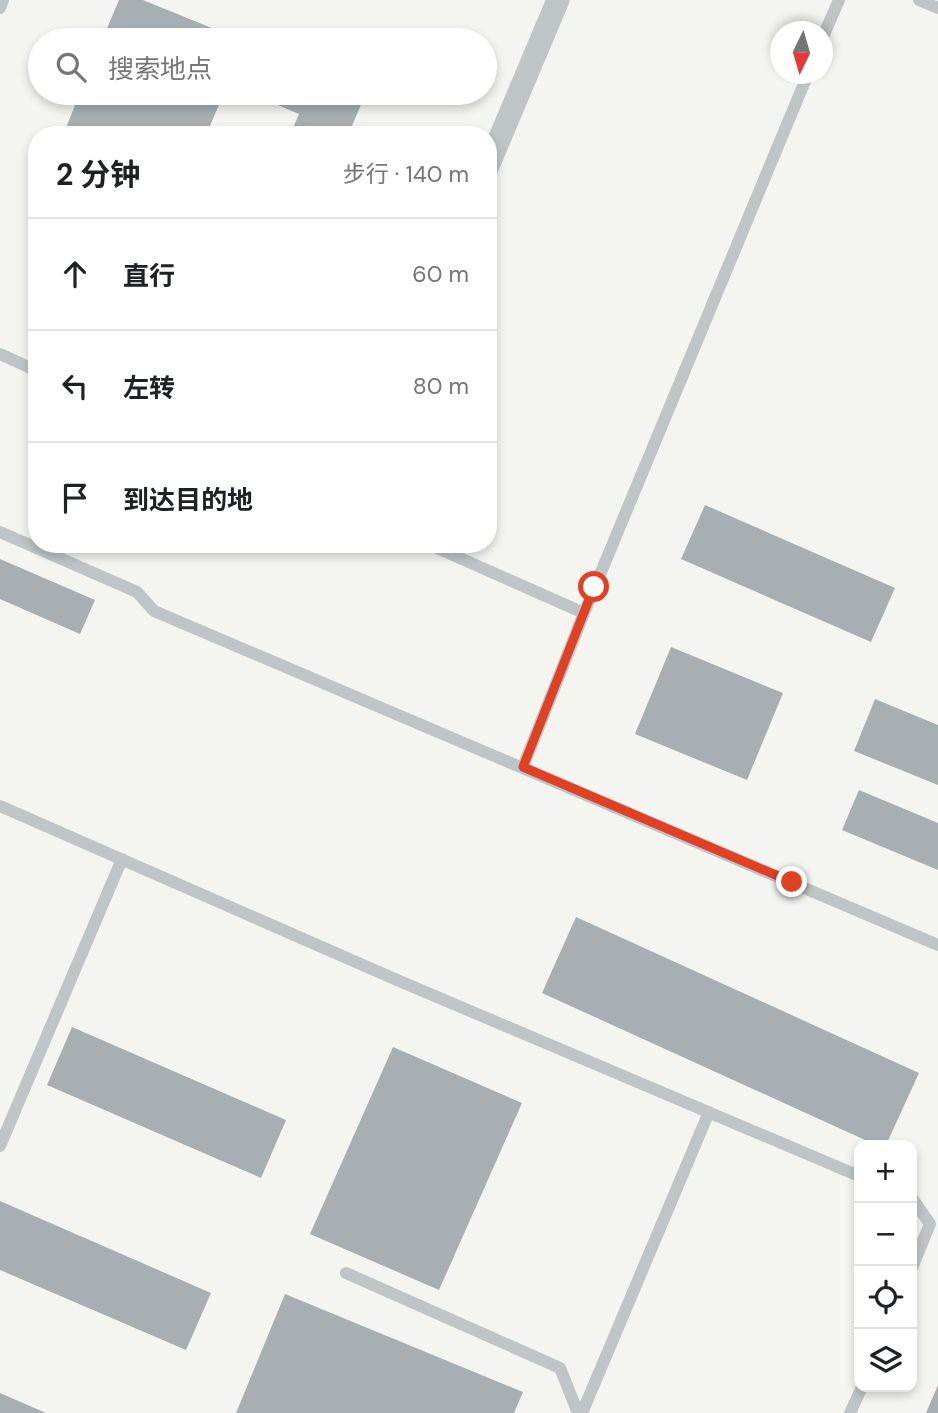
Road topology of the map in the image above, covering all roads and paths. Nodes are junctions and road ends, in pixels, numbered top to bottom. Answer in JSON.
{"nodes":[{"id":1,"x":4,"y":0,"type":"edge"},
{"id":2,"x":558,"y":0,"type":"edge"},
{"id":3,"x":839,"y":0,"type":"edge"},
{"id":4,"x":919,"y":0,"type":"edge"},
{"id":5,"x":0,"y":8,"type":"edge"},
{"id":6,"x":938,"y":8,"type":"edge"},
{"id":7,"x":830,"y":21,"type":"edge"},
{"id":8,"x":804,"y":84,"type":"edge"},
{"id":9,"x":497,"y":145,"type":"edge"},
{"id":10,"x":0,"y":354,"type":"edge"},
{"id":11,"x":28,"y":367,"type":"edge"},
{"id":12,"x":0,"y":532,"type":"edge"},
{"id":13,"x":28,"y":544,"type":"edge"},
{"id":14,"x":48,"y":553,"type":"edge"},
{"id":15,"x":448,"y":553,"type":"edge"},
{"id":16,"x":584,"y":613,"type":"junction"},
{"id":17,"x":523,"y":767,"type":"junction"},
{"id":18,"x":0,"y":806,"type":"edge"},
{"id":19,"x":122,"y":859,"type":"junction"},
{"id":20,"x":938,"y":945,"type":"edge"},
{"id":21,"x":709,"y":1112,"type":"junction"},
{"id":22,"x":0,"y":1146,"type":"edge"},
{"id":23,"x":854,"y":1174,"type":"edge"},
{"id":24,"x":915,"y":1203,"type":"edge"},
{"id":25,"x":913,"y":1266,"type":"edge"},
{"id":26,"x":346,"y":1273,"type":"dead end"},
{"id":27,"x":860,"y":1392,"type":"edge"},
{"id":28,"x":580,"y":1413,"type":"edge"},
{"id":29,"x":850,"y":1413,"type":"edge"}],
"edges":[{"from":1,"to":5,"type":"lane"},
{"from":2,"to":9,"type":"street"},
{"from":3,"to":7,"type":"lane"},
{"from":4,"to":6,"type":"lane"},
{"from":8,"to":16,"type":"lane"},
{"from":10,"to":11,"type":"lane"},
{"from":12,"to":13,"type":"lane"},
{"from":14,"to":17,"type":"lane"},
{"from":15,"to":16,"type":"lane"},
{"from":16,"to":17,"type":"lane"},
{"from":17,"to":20,"type":"lane"},
{"from":18,"to":19,"type":"lane"},
{"from":19,"to":21,"type":"lane"},
{"from":19,"to":22,"type":"lane"},
{"from":21,"to":23,"type":"lane"},
{"from":21,"to":28,"type":"lane"},
{"from":24,"to":25,"type":"lane"},
{"from":26,"to":28,"type":"lane"},
{"from":27,"to":29,"type":"lane"}]}
